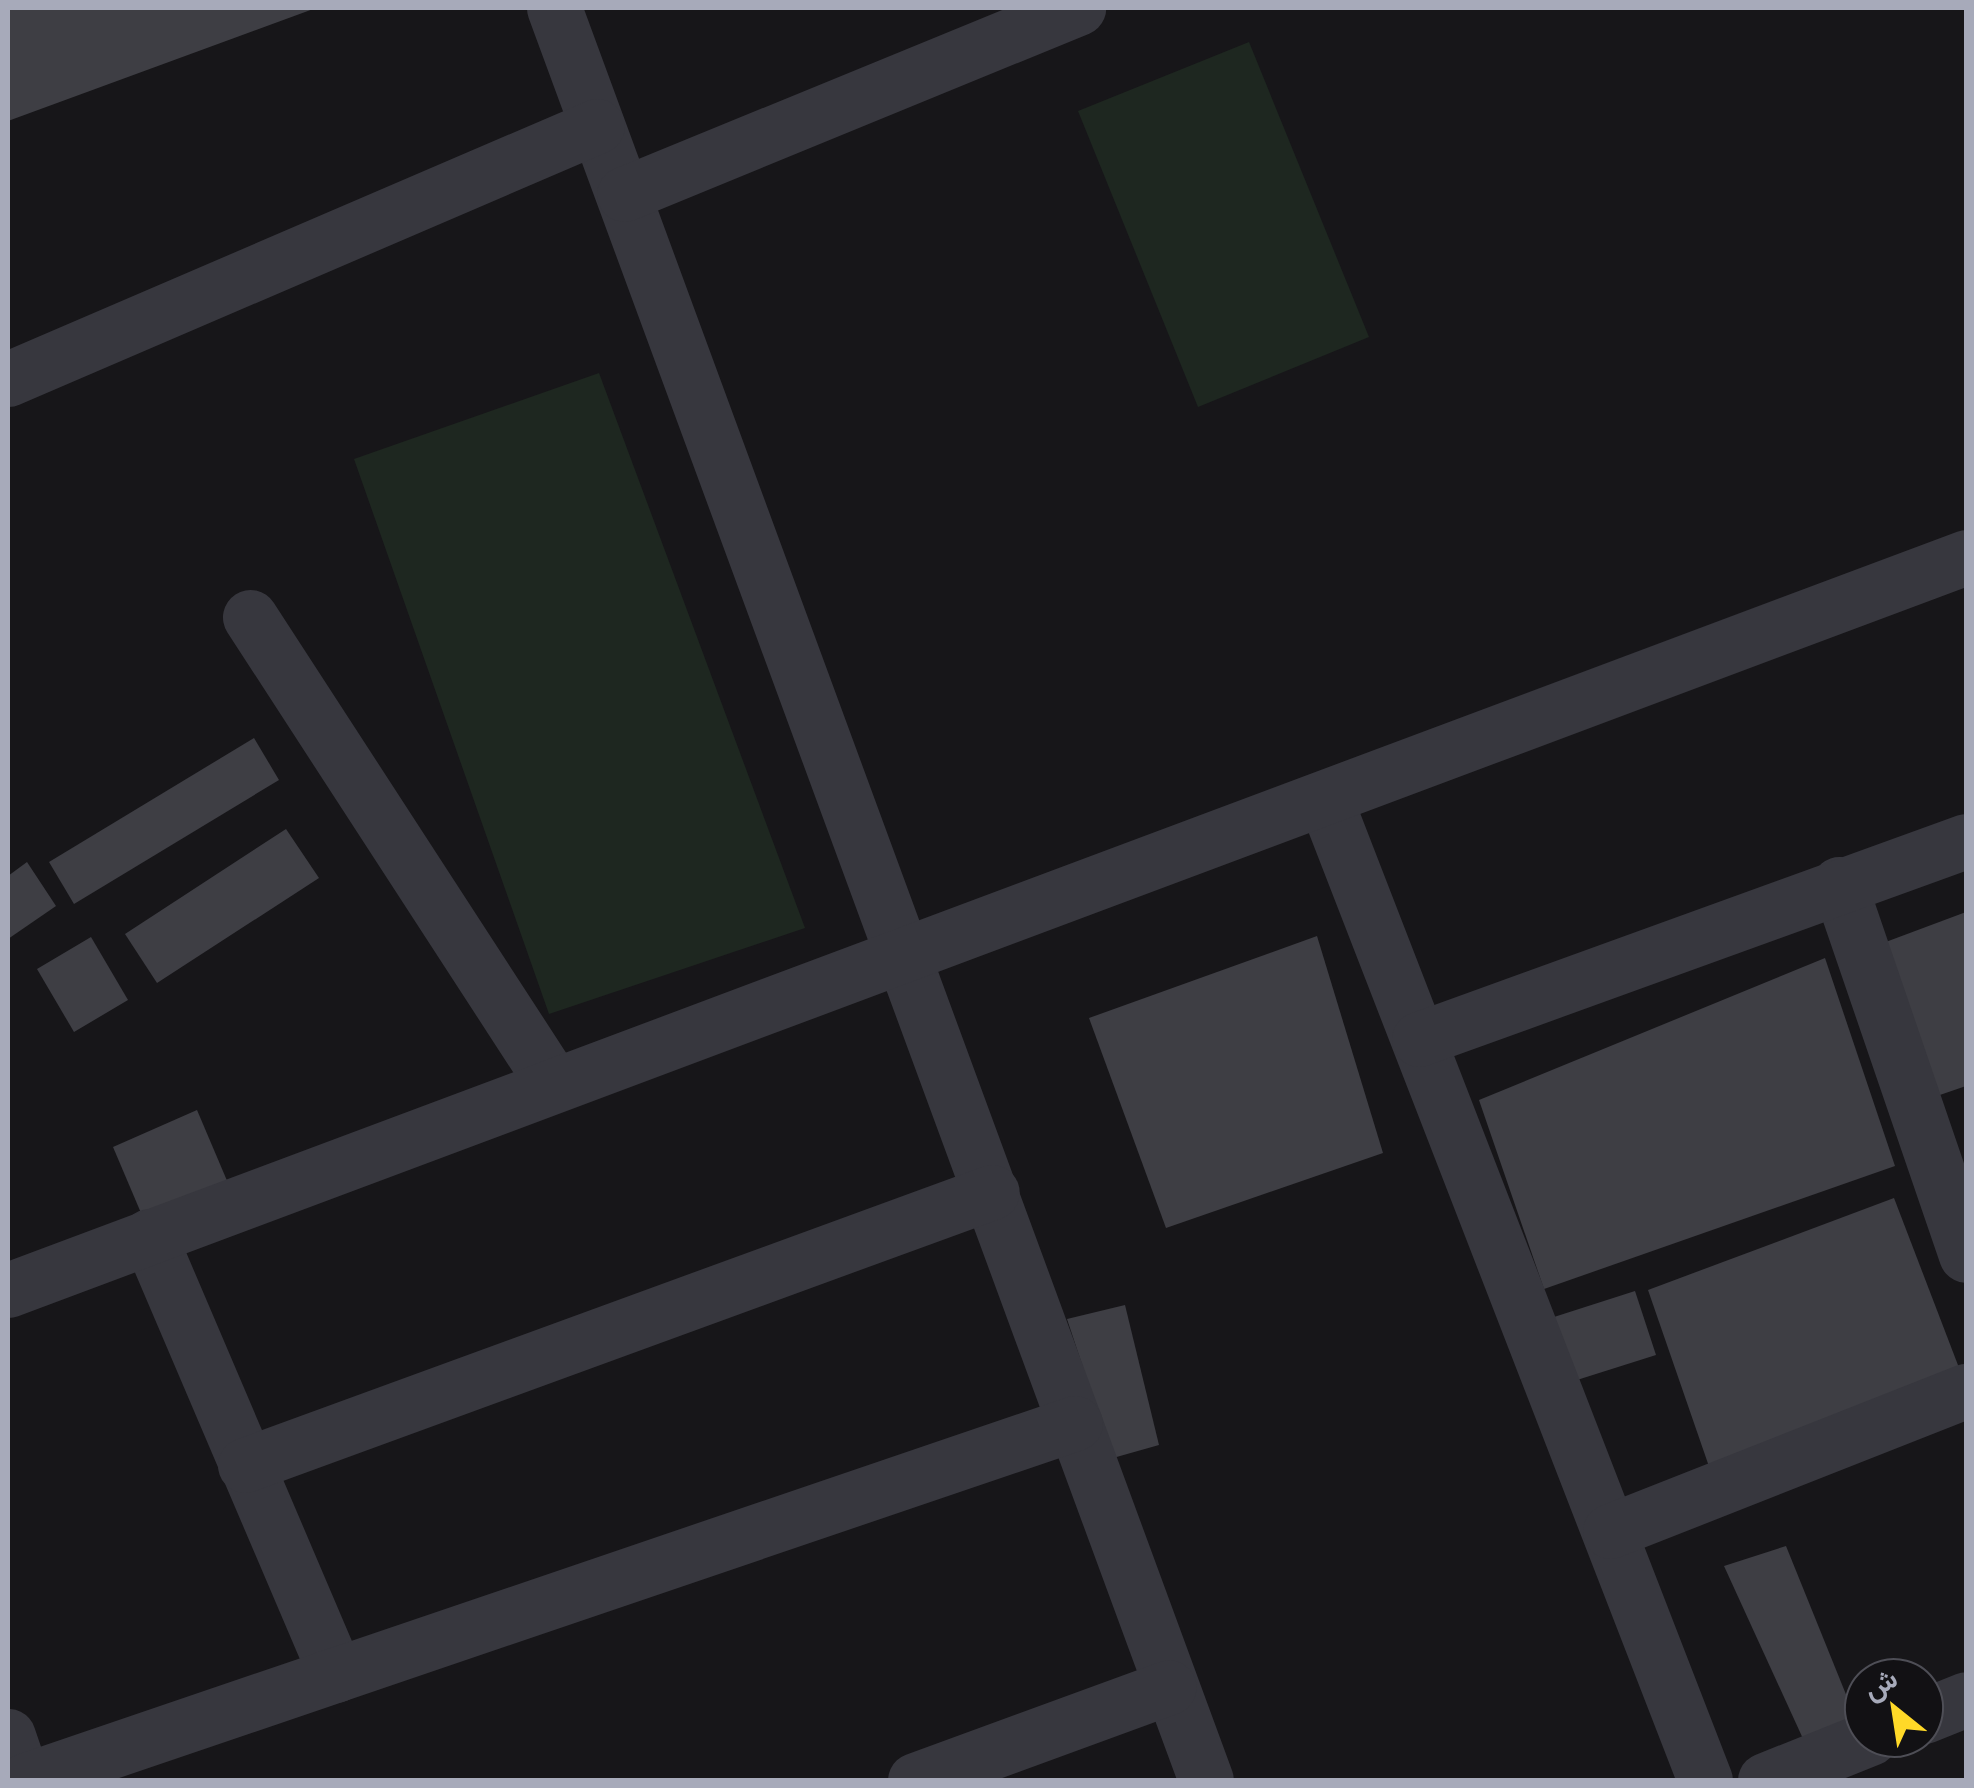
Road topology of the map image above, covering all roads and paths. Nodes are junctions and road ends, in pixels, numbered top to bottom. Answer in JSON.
{"nodes":[{"id":1,"x":554,"y":8,"type":"edge"},
{"id":2,"x":1078,"y":8,"type":"edge"},
{"id":3,"x":597,"y":126,"type":"junction"},
{"id":4,"x":624,"y":194,"type":"junction"},
{"id":5,"x":8,"y":379,"type":"edge"},
{"id":6,"x":1966,"y":557,"type":"edge"},
{"id":7,"x":250,"y":617,"type":"dead end"},
{"id":8,"x":1326,"y":802,"type":"junction"},
{"id":9,"x":1966,"y":842,"type":"edge"},
{"id":10,"x":1839,"y":884,"type":"junction"},
{"id":11,"x":904,"y":955,"type":"junction"},
{"id":12,"x":1418,"y":1039,"type":"junction"},
{"id":13,"x":554,"y":1085,"type":"junction"},
{"id":14,"x":992,"y":1192,"type":"junction"},
{"id":15,"x":149,"y":1236,"type":"junction"},
{"id":16,"x":1966,"y":1255,"type":"edge"},
{"id":17,"x":8,"y":1290,"type":"edge"},
{"id":18,"x":1966,"y":1391,"type":"edge"},
{"id":19,"x":1075,"y":1423,"type":"junction"},
{"id":20,"x":245,"y":1465,"type":"junction"},
{"id":21,"x":1610,"y":1530,"type":"junction"},
{"id":22,"x":336,"y":1675,"type":"junction"},
{"id":23,"x":1169,"y":1687,"type":"junction"},
{"id":24,"x":8,"y":1736,"type":"edge"},
{"id":25,"x":1844,"y":1748,"type":"edge"},
{"id":26,"x":25,"y":1780,"type":"edge"},
{"id":27,"x":915,"y":1780,"type":"edge"},
{"id":28,"x":1206,"y":1780,"type":"edge"},
{"id":29,"x":1705,"y":1780,"type":"edge"},
{"id":30,"x":1765,"y":1780,"type":"edge"}],
"edges":[{"from":1,"to":3,"type":"street"},
{"from":2,"to":4,"type":"street"},
{"from":3,"to":4,"type":"street"},
{"from":3,"to":5,"type":"street"},
{"from":4,"to":11,"type":"street"},
{"from":6,"to":8,"type":"street"},
{"from":7,"to":13,"type":"street"},
{"from":8,"to":11,"type":"street"},
{"from":8,"to":12,"type":"street"},
{"from":9,"to":10,"type":"street"},
{"from":10,"to":12,"type":"street"},
{"from":10,"to":16,"type":"street"},
{"from":11,"to":13,"type":"street"},
{"from":11,"to":14,"type":"street"},
{"from":12,"to":21,"type":"street"},
{"from":13,"to":15,"type":"street"},
{"from":14,"to":19,"type":"street"},
{"from":14,"to":20,"type":"street"},
{"from":15,"to":17,"type":"street"},
{"from":15,"to":20,"type":"street"},
{"from":18,"to":21,"type":"street"},
{"from":19,"to":22,"type":"street"},
{"from":19,"to":23,"type":"street"},
{"from":20,"to":22,"type":"street"},
{"from":21,"to":29,"type":"street"},
{"from":22,"to":26,"type":"street"},
{"from":23,"to":27,"type":"street"},
{"from":23,"to":28,"type":"street"},
{"from":24,"to":26,"type":"street"},
{"from":25,"to":30,"type":"street"}]}
